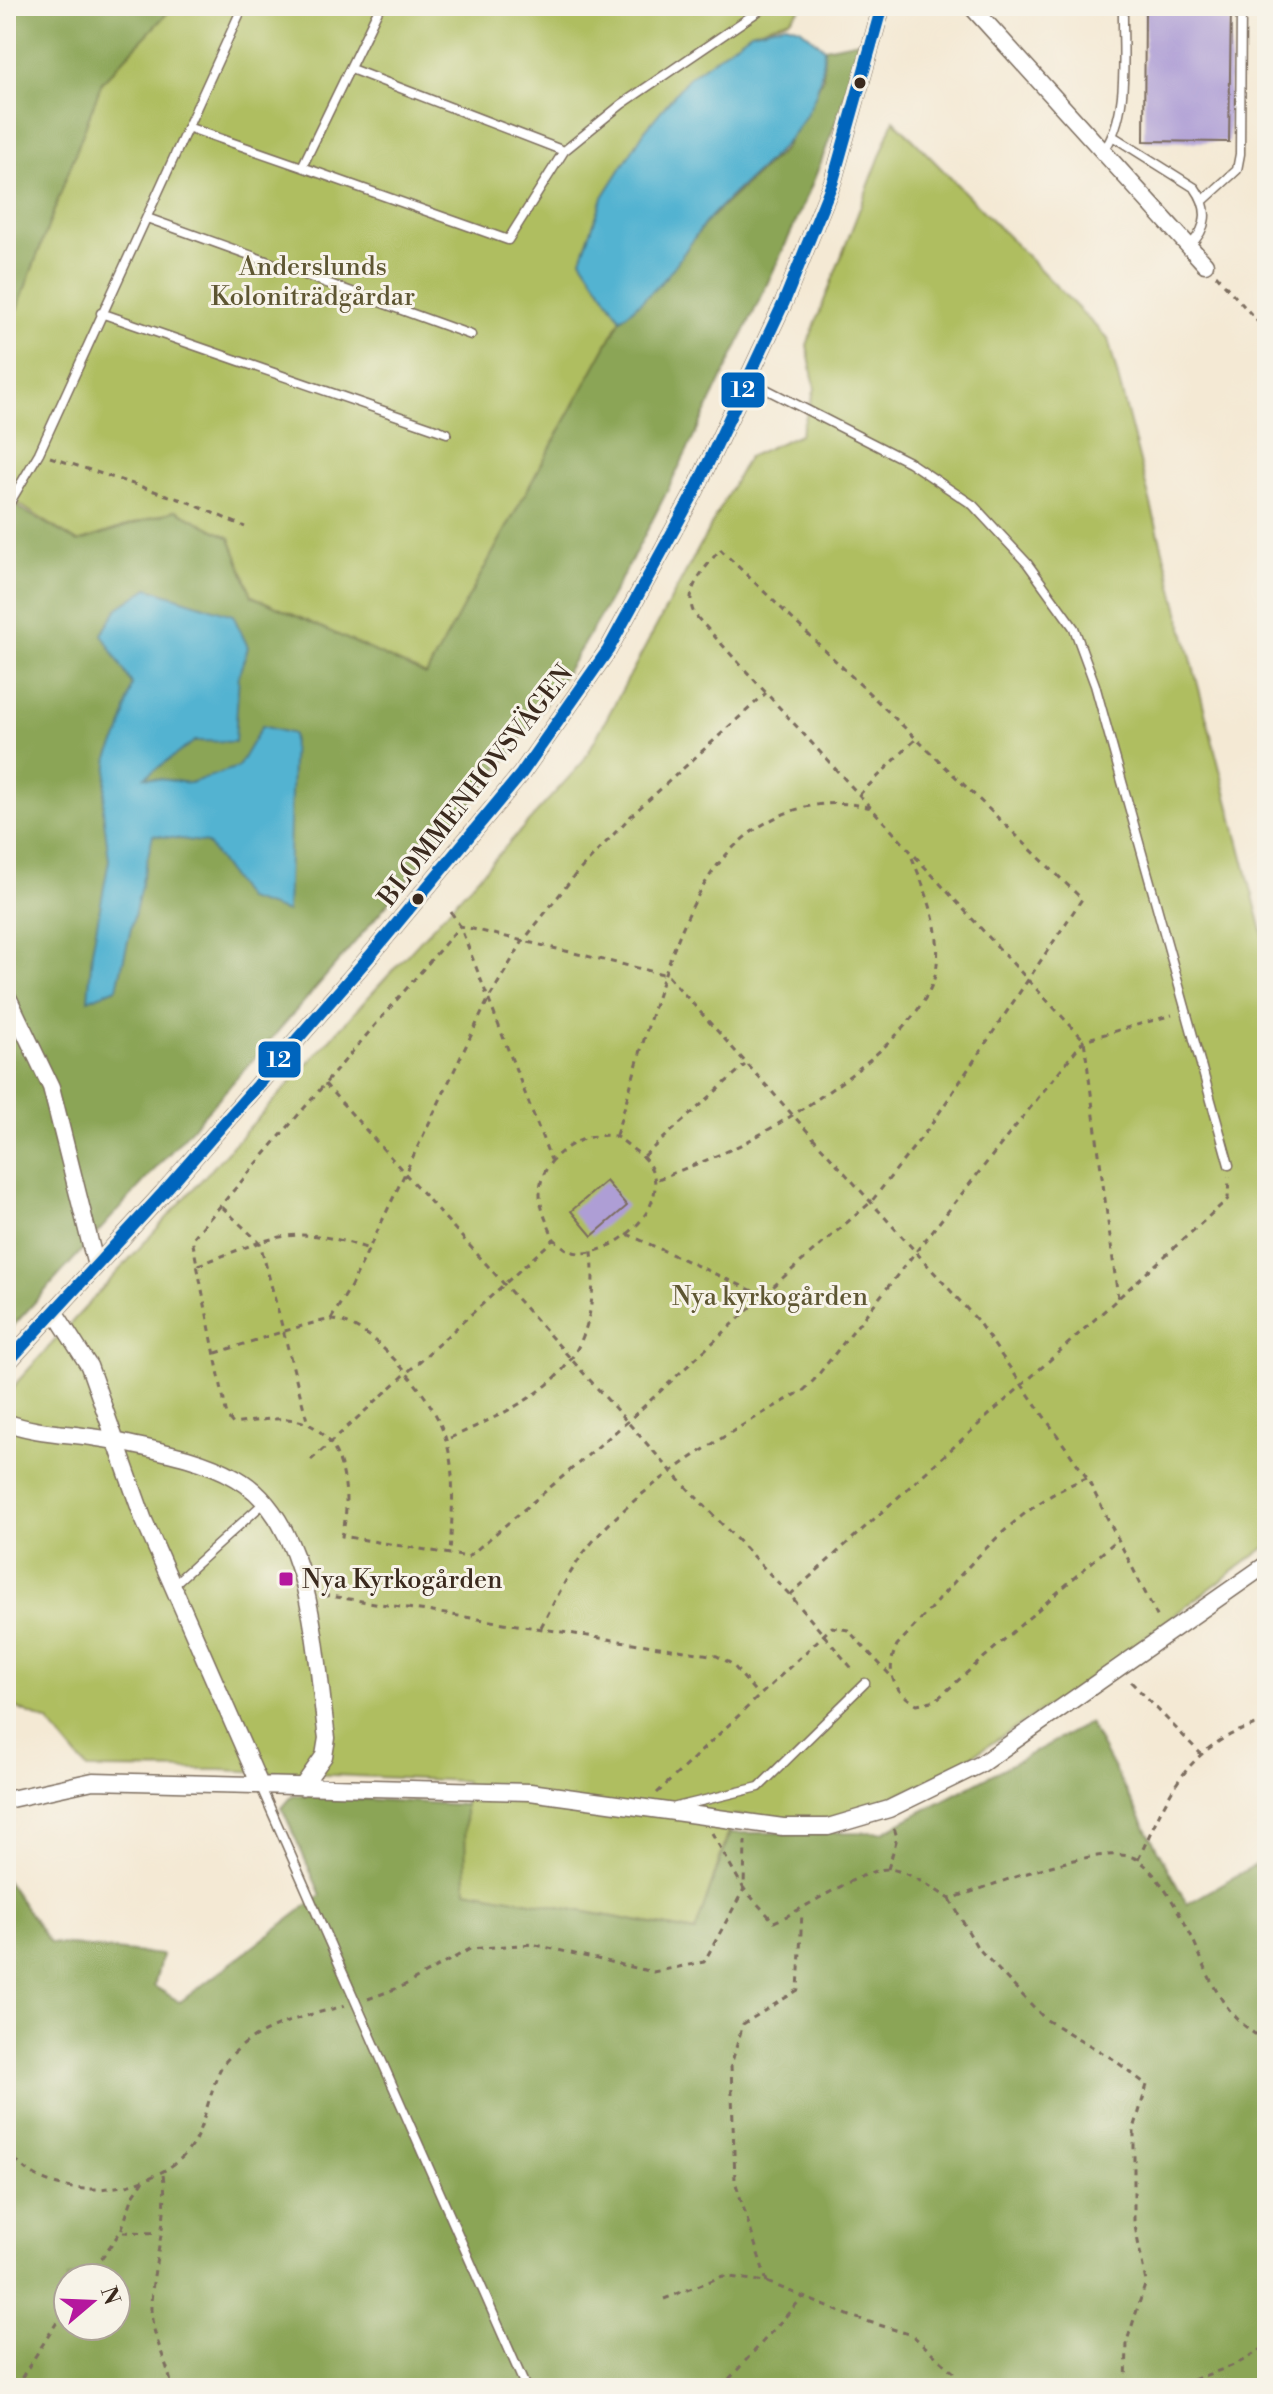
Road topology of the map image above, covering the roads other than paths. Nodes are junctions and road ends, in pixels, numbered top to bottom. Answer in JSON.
{"nodes":[{"id":1,"x":243,"y":6,"type":"edge"},
{"id":2,"x":380,"y":6,"type":"edge"},
{"id":3,"x":766,"y":6,"type":"edge"},
{"id":4,"x":882,"y":6,"type":"edge"},
{"id":5,"x":971,"y":6,"type":"edge"},
{"id":6,"x":1123,"y":6,"type":"edge"},
{"id":7,"x":1241,"y":6,"type":"edge"},
{"id":8,"x":351,"y":69,"type":"junction"},
{"id":9,"x":190,"y":128,"type":"junction"},
{"id":10,"x":1114,"y":137,"type":"junction"},
{"id":11,"x":564,"y":151,"type":"junction"},
{"id":12,"x":1103,"y":152,"type":"junction"},
{"id":13,"x":302,"y":167,"type":"junction"},
{"id":14,"x":1204,"y":200,"type":"junction"},
{"id":15,"x":147,"y":218,"type":"junction"},
{"id":16,"x":1189,"y":246,"type":"junction"},
{"id":17,"x":1205,"y":264,"type":"road end"},
{"id":18,"x":101,"y":313,"type":"junction"},
{"id":19,"x":471,"y":335,"type":"dead end"},
{"id":20,"x":747,"y":380,"type":"junction"},
{"id":21,"x":447,"y":433,"type":"dead end"},
{"id":22,"x":6,"y":509,"type":"edge"},
{"id":23,"x":6,"y":993,"type":"edge"},
{"id":24,"x":1229,"y":1165,"type":"road end"},
{"id":25,"x":96,"y":1266,"type":"junction"},
{"id":26,"x":54,"y":1311,"type":"junction"},
{"id":27,"x":6,"y":1364,"type":"edge"},
{"id":28,"x":6,"y":1422,"type":"edge"},
{"id":29,"x":113,"y":1440,"type":"junction"},
{"id":30,"x":266,"y":1501,"type":"junction"},
{"id":31,"x":1267,"y":1564,"type":"edge"},
{"id":32,"x":172,"y":1586,"type":"junction"},
{"id":33,"x":865,"y":1683,"type":"road end"},
{"id":34,"x":260,"y":1785,"type":"junction"},
{"id":35,"x":302,"y":1787,"type":"junction"},
{"id":36,"x":6,"y":1800,"type":"edge"},
{"id":37,"x":664,"y":1810,"type":"junction"},
{"id":38,"x":526,"y":2388,"type":"edge"}],
"edges":[{"from":1,"to":9,"type":"lane"},
{"from":2,"to":8,"type":"lane"},
{"from":3,"to":11,"type":"lane"},
{"from":4,"to":20,"type":"street","name":"BLOMMENHOVSVÄGEN"},
{"from":5,"to":12,"type":"street"},
{"from":6,"to":10,"type":"lane"},
{"from":7,"to":14,"type":"lane"},
{"from":8,"to":11,"type":"lane"},
{"from":8,"to":13,"type":"lane"},
{"from":9,"to":13,"type":"lane"},
{"from":9,"to":15,"type":"lane"},
{"from":10,"to":12,"type":"lane"},
{"from":10,"to":14,"type":"lane"},
{"from":11,"to":13,"type":"lane"},
{"from":12,"to":16,"type":"street"},
{"from":14,"to":16,"type":"lane"},
{"from":15,"to":18,"type":"lane"},
{"from":15,"to":19,"type":"lane"},
{"from":16,"to":17,"type":"street"},
{"from":18,"to":21,"type":"lane"},
{"from":18,"to":22,"type":"lane"},
{"from":20,"to":24,"type":"lane"},
{"from":20,"to":25,"type":"street","name":"BLOMMENHOVSVÄGEN"},
{"from":23,"to":25,"type":"street"},
{"from":25,"to":26,"type":"street","name":"BLOMMENHOVSVÄGEN"},
{"from":26,"to":27,"type":"street","name":"BLOMMENHOVSVÄGEN"},
{"from":26,"to":29,"type":"street"},
{"from":28,"to":29,"type":"street"},
{"from":29,"to":30,"type":"street"},
{"from":29,"to":32,"type":"street"},
{"from":30,"to":32,"type":"lane"},
{"from":30,"to":35,"type":"street"},
{"from":31,"to":37,"type":"street"},
{"from":32,"to":34,"type":"street"},
{"from":33,"to":37,"type":"lane"},
{"from":34,"to":35,"type":"street"},
{"from":34,"to":36,"type":"street"},
{"from":34,"to":38,"type":"lane"},
{"from":35,"to":37,"type":"street"}]}
